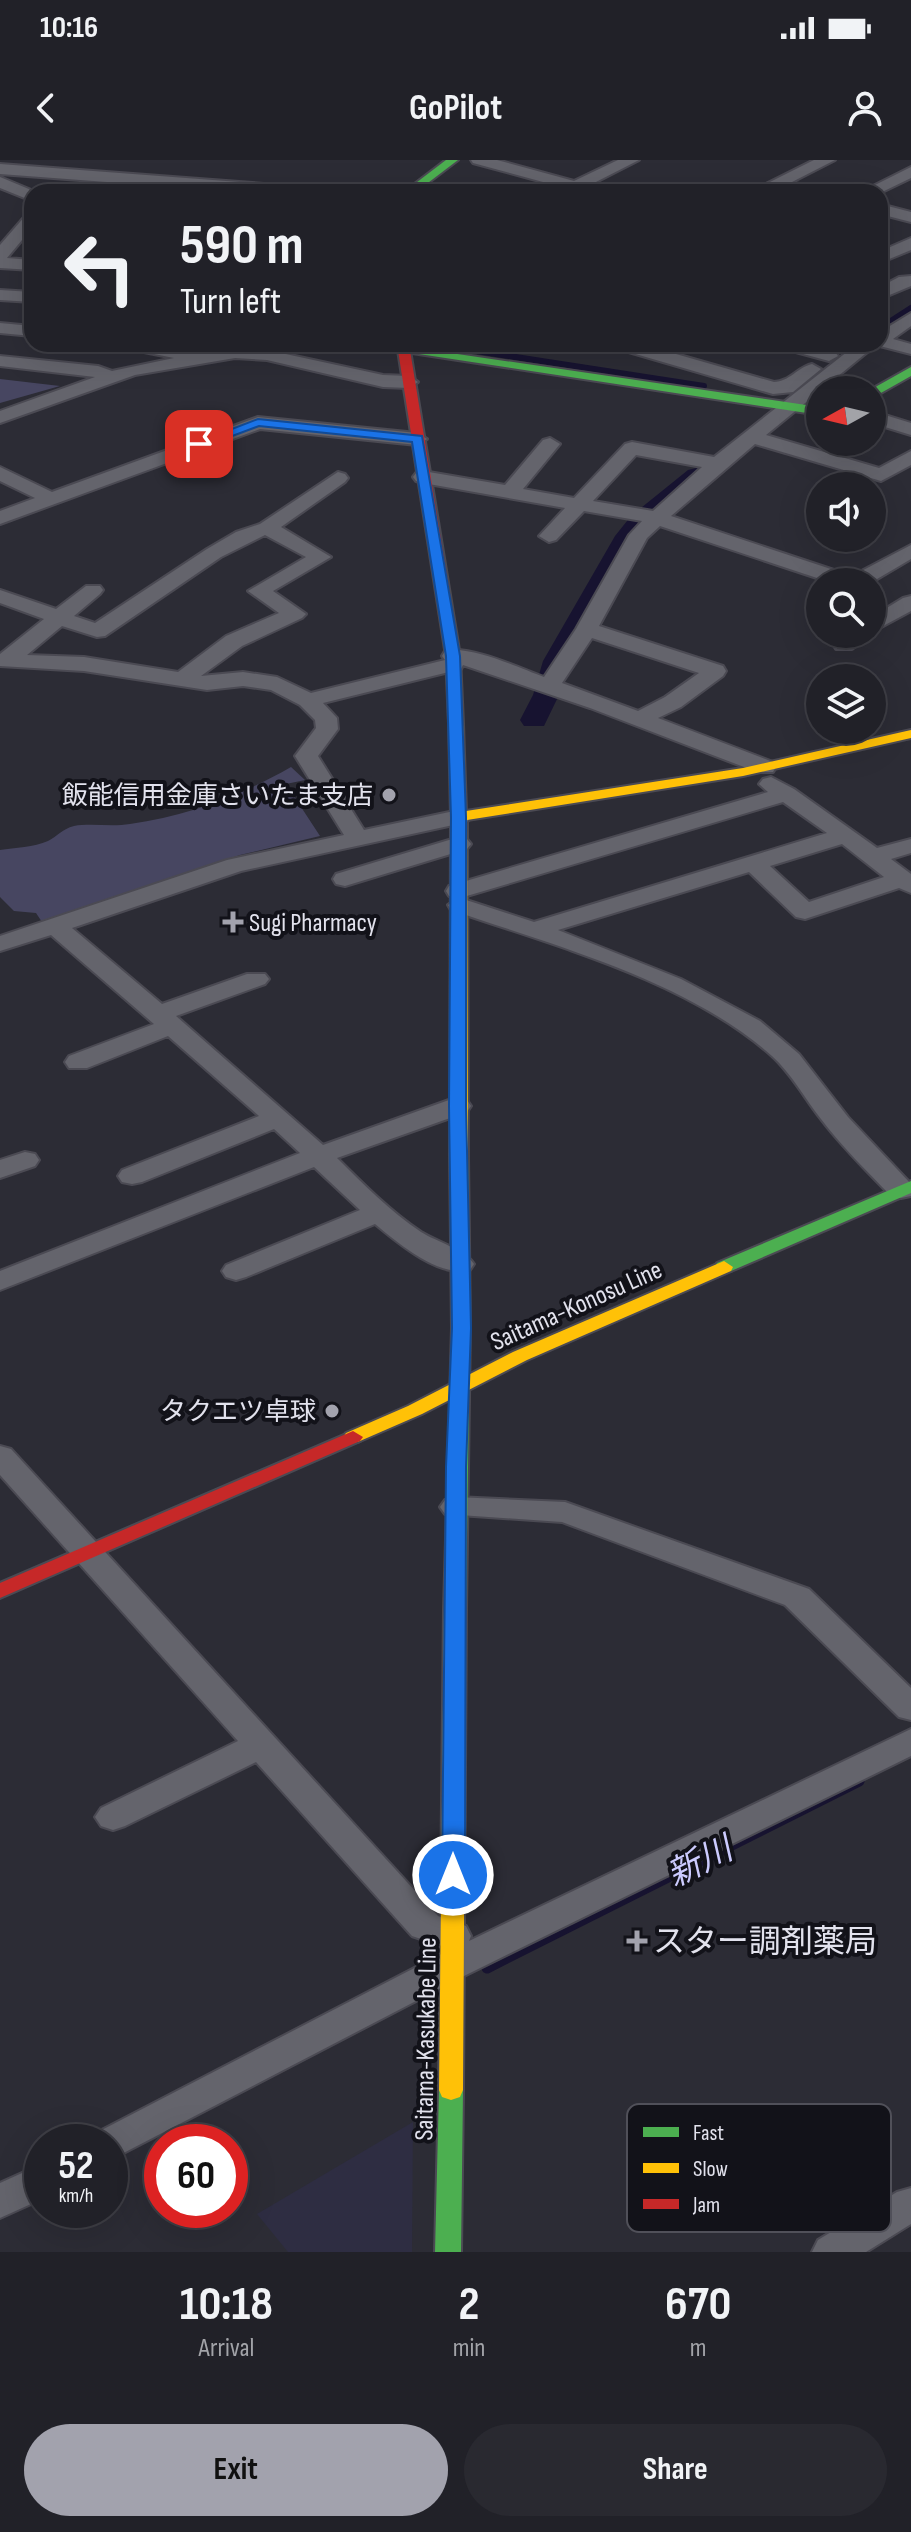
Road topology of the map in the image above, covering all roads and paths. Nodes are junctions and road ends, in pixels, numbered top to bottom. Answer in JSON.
{"nodes":[{"id":1,"x":453,"y":160,"type":"edge"},
{"id":2,"x":479,"y":160,"type":"edge"},
{"id":3,"x":631,"y":160,"type":"edge"},
{"id":4,"x":827,"y":160,"type":"edge"},
{"id":5,"x":52,"y":167,"type":"edge"},
{"id":6,"x":0,"y":169,"type":"edge"},
{"id":7,"x":911,"y":172,"type":"edge"},
{"id":8,"x":0,"y":182,"type":"edge"},
{"id":9,"x":776,"y":183,"type":"joint"},
{"id":10,"x":223,"y":184,"type":"edge"},
{"id":11,"x":420,"y":184,"type":"edge"},
{"id":12,"x":568,"y":184,"type":"edge"},
{"id":13,"x":579,"y":184,"type":"edge"},
{"id":14,"x":780,"y":184,"type":"edge"},
{"id":15,"x":886,"y":184,"type":"edge"},
{"id":16,"x":24,"y":192,"type":"edge"},
{"id":17,"x":888,"y":212,"type":"edge"},
{"id":18,"x":909,"y":215,"type":"edge"},
{"id":19,"x":24,"y":228,"type":"edge"},
{"id":20,"x":911,"y":243,"type":"edge"},
{"id":21,"x":888,"y":254,"type":"edge"},
{"id":22,"x":0,"y":256,"type":"edge"},
{"id":23,"x":0,"y":263,"type":"edge"},
{"id":24,"x":24,"y":264,"type":"edge"},
{"id":25,"x":911,"y":281,"type":"edge"},
{"id":26,"x":888,"y":290,"type":"edge"},
{"id":27,"x":0,"y":295,"type":"edge"},
{"id":28,"x":24,"y":296,"type":"edge"},
{"id":29,"x":911,"y":318,"type":"edge"},
{"id":30,"x":0,"y":328,"type":"edge"},
{"id":31,"x":24,"y":330,"type":"edge"},
{"id":32,"x":888,"y":334,"type":"edge"},
{"id":33,"x":888,"y":342,"type":"edge"},
{"id":34,"x":911,"y":349,"type":"edge"},
{"id":35,"x":179,"y":352,"type":"edge"},
{"id":36,"x":232,"y":352,"type":"edge"},
{"id":37,"x":254,"y":352,"type":"edge"},
{"id":38,"x":404,"y":352,"type":"edge"},
{"id":39,"x":435,"y":352,"type":"edge"},
{"id":40,"x":653,"y":352,"type":"edge"},
{"id":41,"x":815,"y":352,"type":"edge"},
{"id":42,"x":834,"y":352,"type":"edge"},
{"id":43,"x":858,"y":352,"type":"edge"},
{"id":44,"x":829,"y":356,"type":"junction"},
{"id":45,"x":215,"y":358,"type":"junction"},
{"id":46,"x":0,"y":361,"type":"edge"},
{"id":47,"x":911,"y":371,"type":"edge"},
{"id":48,"x":112,"y":377,"type":"junction"},
{"id":49,"x":409,"y":382,"type":"junction"},
{"id":50,"x":886,"y":386,"type":"edge"},
{"id":51,"x":788,"y":407,"type":"junction"},
{"id":52,"x":806,"y":409,"type":"edge"},
{"id":53,"x":0,"y":417,"type":"edge"},
{"id":54,"x":886,"y":421,"type":"edge"},
{"id":55,"x":911,"y":429,"type":"edge"},
{"id":56,"x":753,"y":437,"type":"junction"},
{"id":57,"x":417,"y":439,"type":"junction"},
{"id":58,"x":550,"y":444,"type":"dead end"},
{"id":59,"x":911,"y":457,"type":"edge"},
{"id":60,"x":718,"y":464,"type":"junction"},
{"id":61,"x":0,"y":473,"type":"edge"},
{"id":62,"x":423,"y":477,"type":"junction"},
{"id":63,"x":338,"y":478,"type":"dead end"},
{"id":64,"x":510,"y":492,"type":"junction"},
{"id":65,"x":51,"y":499,"type":"junction"},
{"id":66,"x":580,"y":503,"type":"junction"},
{"id":67,"x":0,"y":518,"type":"edge"},
{"id":68,"x":657,"y":518,"type":"junction"},
{"id":69,"x":267,"y":528,"type":"junction"},
{"id":70,"x":549,"y":536,"type":"dead end"},
{"id":71,"x":911,"y":551,"type":"edge"},
{"id":72,"x":807,"y":568,"type":"edge"},
{"id":73,"x":881,"y":568,"type":"edge"},
{"id":74,"x":93,"y":590,"type":"dead end"},
{"id":75,"x":886,"y":595,"type":"edge"},
{"id":76,"x":0,"y":596,"type":"edge"},
{"id":77,"x":910,"y":603,"type":"edge"},
{"id":78,"x":60,"y":617,"type":"junction"},
{"id":79,"x":886,"y":618,"type":"edge"},
{"id":80,"x":587,"y":629,"type":"junction"},
{"id":81,"x":3,"y":660,"type":"edge"},
{"id":82,"x":453,"y":660,"type":"junction"},
{"id":83,"x":183,"y":679,"type":"junction"},
{"id":84,"x":549,"y":686,"type":"junction"},
{"id":85,"x":308,"y":700,"type":"junction"},
{"id":86,"x":638,"y":719,"type":"junction"},
{"id":87,"x":911,"y":734,"type":"edge"},
{"id":88,"x":758,"y":769,"type":"junction"},
{"id":89,"x":786,"y":794,"type":"junction"},
{"id":90,"x":459,"y":817,"type":"junction"},
{"id":91,"x":846,"y":835,"type":"junction"},
{"id":92,"x":357,"y":837,"type":"junction"},
{"id":93,"x":459,"y":844,"type":"junction"},
{"id":94,"x":911,"y":846,"type":"edge"},
{"id":95,"x":301,"y":849,"type":"junction"},
{"id":96,"x":874,"y":856,"type":"junction"},
{"id":97,"x":754,"y":864,"type":"junction"},
{"id":98,"x":907,"y":883,"type":"edge"},
{"id":99,"x":459,"y":898,"type":"junction"},
{"id":100,"x":54,"y":925,"type":"junction"},
{"id":101,"x":533,"y":930,"type":"junction"},
{"id":102,"x":1,"y":942,"type":"edge"},
{"id":103,"x":256,"y":979,"type":"dead end"},
{"id":104,"x":165,"y":1020,"type":"junction"},
{"id":105,"x":78,"y":1062,"type":"dead end"},
{"id":106,"x":458,"y":1106,"type":"junction"},
{"id":107,"x":277,"y":1118,"type":"junction"},
{"id":108,"x":320,"y":1155,"type":"junction"},
{"id":109,"x":132,"y":1176,"type":"dead end"},
{"id":110,"x":906,"y":1188,"type":"edge"},
{"id":111,"x":380,"y":1212,"type":"junction"},
{"id":112,"x":460,"y":1264,"type":"junction"},
{"id":113,"x":236,"y":1271,"type":"dead end"},
{"id":114,"x":0,"y":1281,"type":"edge"},
{"id":115,"x":461,"y":1387,"type":"junction"},
{"id":116,"x":0,"y":1456,"type":"edge"},
{"id":117,"x":456,"y":1507,"type":"junction"},
{"id":118,"x":87,"y":1553,"type":"junction"},
{"id":119,"x":0,"y":1591,"type":"edge"},
{"id":120,"x":911,"y":1708,"type":"edge"},
{"id":121,"x":911,"y":1741,"type":"edge"},
{"id":122,"x":261,"y":1745,"type":"junction"},
{"id":123,"x":113,"y":1817,"type":"dead end"},
{"id":124,"x":453,"y":1951,"type":"junction"},
{"id":125,"x":128,"y":2134,"type":"edge"},
{"id":126,"x":24,"y":2189,"type":"edge"},
{"id":127,"x":0,"y":2202,"type":"edge"},
{"id":128,"x":911,"y":2204,"type":"edge"},
{"id":129,"x":891,"y":2216,"type":"edge"},
{"id":130,"x":865,"y":2232,"type":"edge"},
{"id":131,"x":448,"y":2252,"type":"edge"},
{"id":132,"x":832,"y":2252,"type":"edge"}],
"edges":[{"from":1,"to":11,"type":"main road"},
{"from":2,"to":12,"type":"street"},
{"from":3,"to":13,"type":"street"},
{"from":4,"to":9,"type":"street"},
{"from":5,"to":6,"type":"street"},
{"from":5,"to":10,"type":"street"},
{"from":7,"to":15,"type":"street"},
{"from":8,"to":16,"type":"street"},
{"from":9,"to":14,"type":"street"},
{"from":17,"to":18,"type":"street"},
{"from":19,"to":22,"type":"street"},
{"from":20,"to":21,"type":"street"},
{"from":23,"to":24,"type":"street"},
{"from":25,"to":26,"type":"street"},
{"from":27,"to":28,"type":"street"},
{"from":29,"to":32,"type":"street"},
{"from":30,"to":31,"type":"street"},
{"from":33,"to":34,"type":"street"},
{"from":35,"to":45,"type":"street"},
{"from":36,"to":45,"type":"street"},
{"from":37,"to":49,"type":"street"},
{"from":38,"to":49,"type":"main road","name":"Saitama-Kasukabe Line"},
{"from":39,"to":51,"type":"main road"},
{"from":40,"to":44,"type":"street"},
{"from":41,"to":44,"type":"street"},
{"from":42,"to":44,"type":"street"},
{"from":43,"to":51,"type":"street"},
{"from":45,"to":48,"type":"street"},
{"from":46,"to":48,"type":"street"},
{"from":47,"to":50,"type":"main road"},
{"from":48,"to":53,"type":"street"},
{"from":49,"to":57,"type":"main road","name":"Saitama-Kasukabe Line"},
{"from":51,"to":52,"type":"main road"},
{"from":51,"to":56,"type":"street"},
{"from":54,"to":55,"type":"street"},
{"from":56,"to":59,"type":"street"},
{"from":56,"to":60,"type":"street"},
{"from":57,"to":62,"type":"main road","name":"Saitama-Kasukabe Line"},
{"from":57,"to":65,"type":"street"},
{"from":58,"to":64,"type":"street"},
{"from":60,"to":66,"type":"street"},
{"from":60,"to":68,"type":"street"},
{"from":61,"to":65,"type":"street"},
{"from":62,"to":64,"type":"street"},
{"from":62,"to":82,"type":"main road","name":"Saitama-Kasukabe Line"},
{"from":63,"to":69,"type":"street"},
{"from":64,"to":66,"type":"street"},
{"from":65,"to":67,"type":"street"},
{"from":66,"to":68,"type":"street"},
{"from":66,"to":70,"type":"street"},
{"from":68,"to":72,"type":"street"},
{"from":68,"to":80,"type":"street"},
{"from":69,"to":78,"type":"street"},
{"from":69,"to":83,"type":"street"},
{"from":71,"to":73,"type":"street"},
{"from":74,"to":78,"type":"street"},
{"from":75,"to":77,"type":"street"},
{"from":76,"to":78,"type":"street"},
{"from":77,"to":79,"type":"street"},
{"from":78,"to":81,"type":"street"},
{"from":80,"to":84,"type":"street"},
{"from":80,"to":86,"type":"street"},
{"from":81,"to":83,"type":"street"},
{"from":82,"to":84,"type":"street"},
{"from":82,"to":85,"type":"street"},
{"from":82,"to":90,"type":"main road","name":"Saitama-Kasukabe Line"},
{"from":83,"to":85,"type":"street"},
{"from":84,"to":86,"type":"street"},
{"from":85,"to":92,"type":"street"},
{"from":86,"to":88,"type":"street"},
{"from":87,"to":88,"type":"main road"},
{"from":88,"to":89,"type":"street"},
{"from":88,"to":90,"type":"main road"},
{"from":89,"to":91,"type":"street"},
{"from":89,"to":99,"type":"street"},
{"from":90,"to":92,"type":"street"},
{"from":90,"to":93,"type":"main road","name":"Saitama-Kasukabe Line"},
{"from":91,"to":96,"type":"street"},
{"from":91,"to":97,"type":"street"},
{"from":92,"to":95,"type":"street"},
{"from":93,"to":95,"type":"street"},
{"from":93,"to":99,"type":"main road","name":"Saitama-Kasukabe Line"},
{"from":94,"to":96,"type":"street"},
{"from":95,"to":100,"type":"street"},
{"from":96,"to":98,"type":"street"},
{"from":97,"to":98,"type":"street"},
{"from":97,"to":101,"type":"street"},
{"from":99,"to":101,"type":"street"},
{"from":99,"to":106,"type":"main road","name":"Saitama-Kasukabe Line"},
{"from":100,"to":102,"type":"street"},
{"from":100,"to":104,"type":"street"},
{"from":101,"to":110,"type":"street"},
{"from":103,"to":104,"type":"street"},
{"from":104,"to":105,"type":"street"},
{"from":104,"to":107,"type":"street"},
{"from":106,"to":108,"type":"street"},
{"from":106,"to":112,"type":"main road","name":"Saitama-Kasukabe Line"},
{"from":107,"to":108,"type":"street"},
{"from":107,"to":109,"type":"street"},
{"from":108,"to":111,"type":"street"},
{"from":108,"to":114,"type":"street"},
{"from":110,"to":115,"type":"main road","name":"Saitama-Konosu Line"},
{"from":111,"to":112,"type":"street"},
{"from":111,"to":113,"type":"street"},
{"from":112,"to":115,"type":"main road","name":"Saitama-Kasukabe Line"},
{"from":115,"to":117,"type":"main road","name":"Saitama-Kasukabe Line"},
{"from":115,"to":118,"type":"main road","name":"Saitama-Konosu Line"},
{"from":116,"to":118,"type":"street"},
{"from":117,"to":120,"type":"street"},
{"from":117,"to":124,"type":"main road","name":"Saitama-Kasukabe Line"},
{"from":118,"to":119,"type":"main road","name":"Saitama-Konosu Line"},
{"from":118,"to":122,"type":"street"},
{"from":121,"to":124,"type":"street"},
{"from":122,"to":123,"type":"street"},
{"from":122,"to":124,"type":"street"},
{"from":124,"to":125,"type":"street"},
{"from":124,"to":131,"type":"main road","name":"Saitama-Kasukabe Line"},
{"from":126,"to":127,"type":"street"},
{"from":128,"to":129,"type":"street"},
{"from":130,"to":132,"type":"street"}]}
